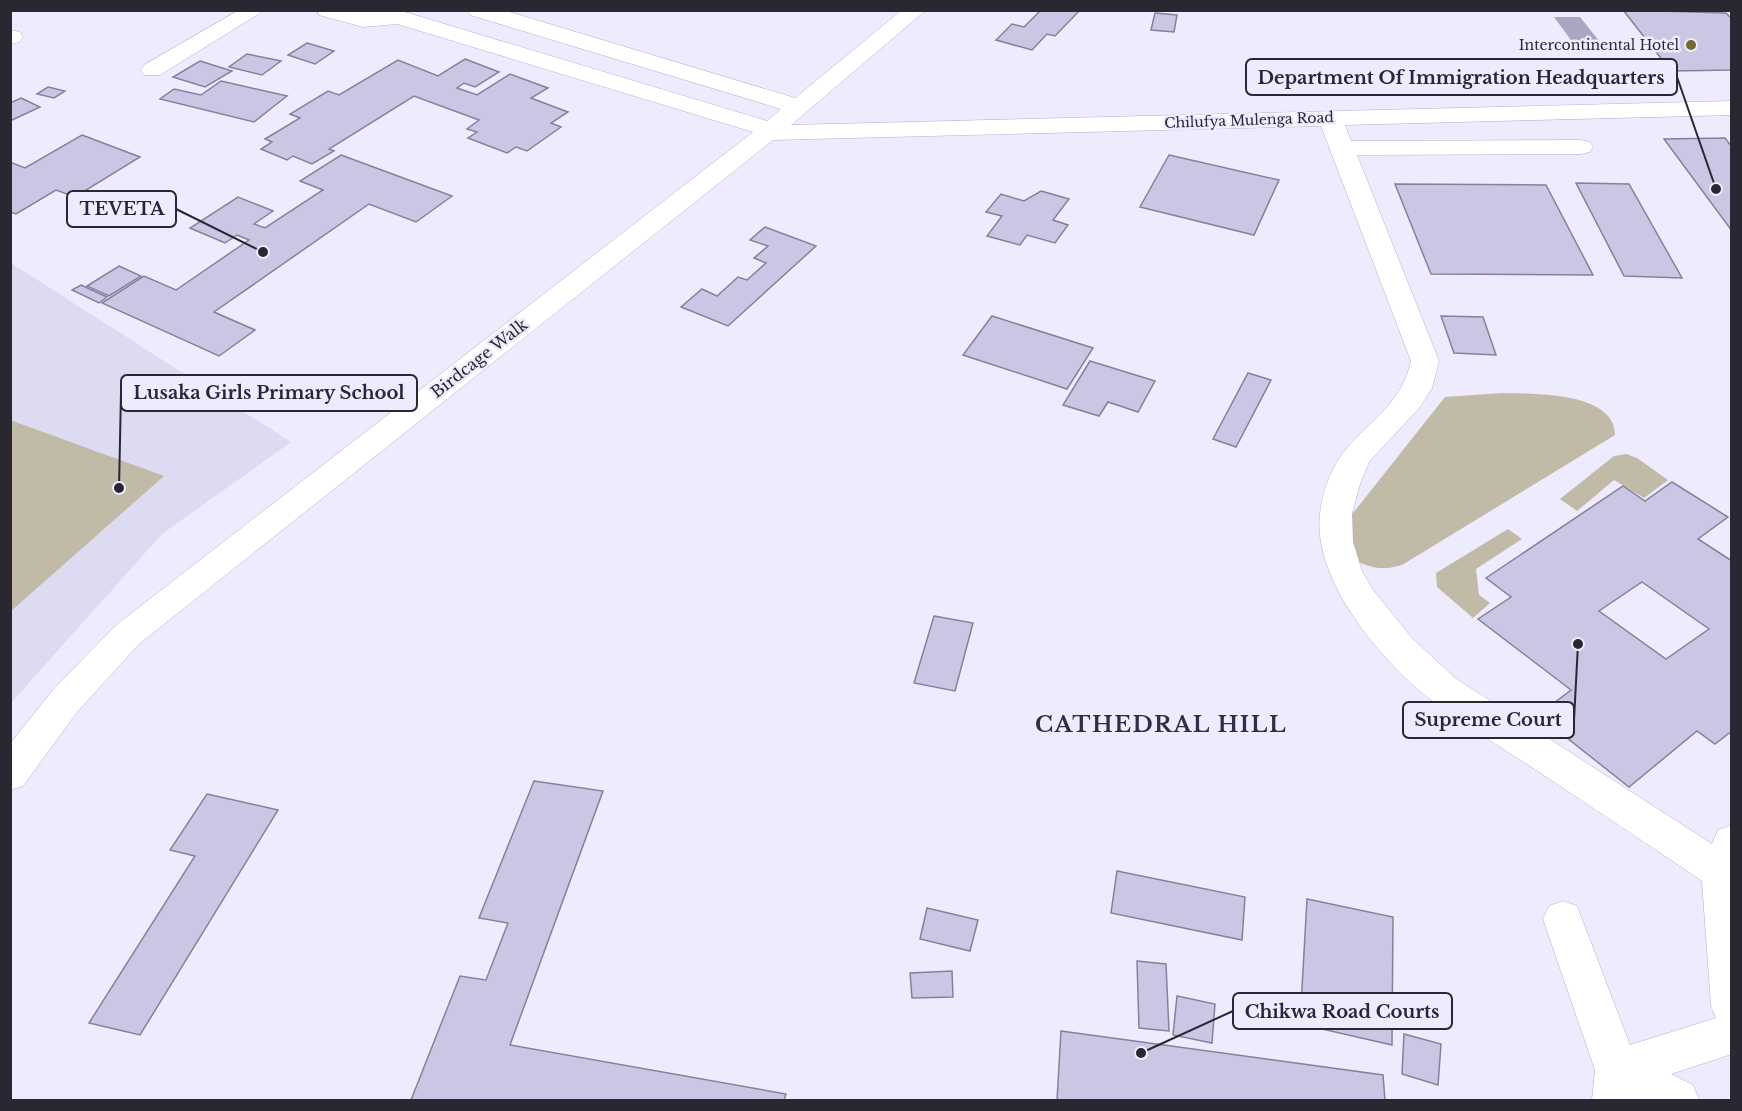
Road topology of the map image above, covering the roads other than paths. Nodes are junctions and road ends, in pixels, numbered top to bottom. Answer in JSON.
{"nodes":[{"id":1,"x":255,"y":10,"type":"edge"},
{"id":2,"x":327,"y":10,"type":"edge"},
{"id":3,"x":478,"y":10,"type":"edge"},
{"id":4,"x":916,"y":10,"type":"edge"},
{"id":5,"x":152,"y":70,"type":"dead end"},
{"id":6,"x":799,"y":107,"type":"junction"},
{"id":7,"x":1731,"y":108,"type":"edge"},
{"id":8,"x":1330,"y":118,"type":"junction"},
{"id":9,"x":769,"y":132,"type":"junction"},
{"id":10,"x":1581,"y":147,"type":"dead end"},
{"id":11,"x":1342,"y":148,"type":"junction"},
{"id":12,"x":10,"y":774,"type":"edge"},
{"id":13,"x":1726,"y":857,"type":"edge"},
{"id":14,"x":1563,"y":919,"type":"dead end"},
{"id":15,"x":1731,"y":1006,"type":"edge"},
{"id":16,"x":1731,"y":1032,"type":"edge"},
{"id":17,"x":1616,"y":1085,"type":"edge"},
{"id":18,"x":1677,"y":1101,"type":"edge"}],
"edges":[{"from":1,"to":5,"type":"street"},
{"from":2,"to":9,"type":"street","name":"Chilufya Mulenga Road"},
{"from":3,"to":6,"type":"street"},
{"from":4,"to":6,"type":"street","name":"Birdcage Walk"},
{"from":6,"to":9,"type":"street","name":"Birdcage Walk"},
{"from":7,"to":8,"type":"street","name":"Chilufya Mulenga Road"},
{"from":8,"to":9,"type":"street","name":"Chilufya Mulenga Road"},
{"from":8,"to":11,"type":"street"},
{"from":9,"to":12,"type":"street","name":"Birdcage Walk"},
{"from":10,"to":11,"type":"street"},
{"from":11,"to":13,"type":"street"},
{"from":13,"to":15,"type":"street"},
{"from":14,"to":17,"type":"street"},
{"from":16,"to":17,"type":"street"},
{"from":17,"to":18,"type":"street"}]}
